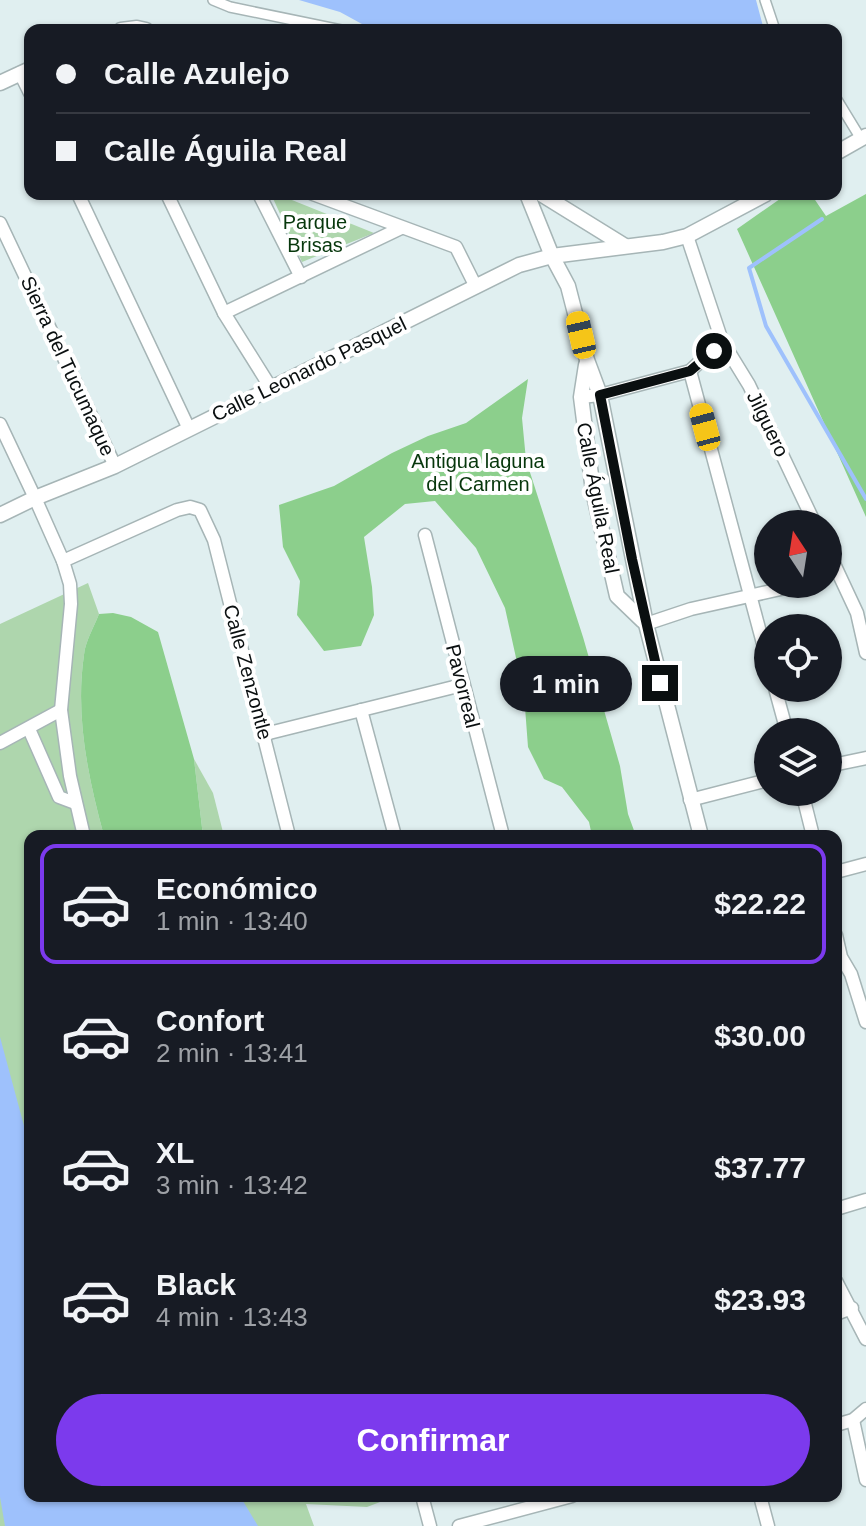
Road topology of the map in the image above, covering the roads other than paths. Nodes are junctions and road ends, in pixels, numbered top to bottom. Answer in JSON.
{"nodes":[{"id":1,"x":213,"y":0,"type":"edge"},
{"id":2,"x":765,"y":0,"type":"edge"},
{"id":3,"x":312,"y":24,"type":"edge"},
{"id":4,"x":773,"y":24,"type":"edge"},
{"id":5,"x":24,"y":71,"type":"edge"},
{"id":6,"x":0,"y":83,"type":"edge"},
{"id":7,"x":842,"y":106,"type":"edge"},
{"id":8,"x":864,"y":137,"type":"edge"},
{"id":9,"x":842,"y":150,"type":"edge"},
{"id":10,"x":81,"y":200,"type":"edge"},
{"id":11,"x":170,"y":200,"type":"edge"},
{"id":12,"x":262,"y":200,"type":"edge"},
{"id":13,"x":329,"y":200,"type":"edge"},
{"id":14,"x":529,"y":200,"type":"edge"},
{"id":15,"x":551,"y":200,"type":"edge"},
{"id":16,"x":755,"y":200,"type":"edge"},
{"id":17,"x":0,"y":223,"type":"edge"},
{"id":18,"x":401,"y":228,"type":"junction"},
{"id":19,"x":687,"y":236,"type":"junction"},
{"id":20,"x":625,"y":247,"type":"junction"},
{"id":21,"x":552,"y":256,"type":"junction"},
{"id":22,"x":301,"y":277,"type":"junction"},
{"id":23,"x":476,"y":287,"type":"junction"},
{"id":24,"x":224,"y":313,"type":"junction"},
{"id":25,"x":722,"y":341,"type":"junction"},
{"id":26,"x":587,"y":360,"type":"junction"},
{"id":27,"x":690,"y":371,"type":"junction"},
{"id":28,"x":271,"y":388,"type":"junction"},
{"id":29,"x":600,"y":395,"type":"junction"},
{"id":30,"x":581,"y":397,"type":"junction"},
{"id":31,"x":0,"y":424,"type":"edge"},
{"id":32,"x":189,"y":429,"type":"junction"},
{"id":33,"x":115,"y":466,"type":"junction"},
{"id":34,"x":35,"y":498,"type":"junction"},
{"id":35,"x":808,"y":510,"type":"edge"},
{"id":36,"x":0,"y":515,"type":"edge"},
{"id":37,"x":425,"y":535,"type":"dead end"},
{"id":38,"x":63,"y":561,"type":"junction"},
{"id":39,"x":842,"y":590,"type":"edge"},
{"id":40,"x":754,"y":594,"type":"edge"},
{"id":41,"x":750,"y":595,"type":"junction"},
{"id":42,"x":755,"y":614,"type":"edge"},
{"id":43,"x":646,"y":624,"type":"junction"},
{"id":44,"x":866,"y":653,"type":"edge"},
{"id":45,"x":462,"y":685,"type":"junction"},
{"id":46,"x":61,"y":710,"type":"junction"},
{"id":47,"x":361,"y":710,"type":"junction"},
{"id":48,"x":29,"y":729,"type":"junction"},
{"id":49,"x":265,"y":734,"type":"junction"},
{"id":50,"x":0,"y":743,"type":"edge"},
{"id":51,"x":866,"y":758,"type":"edge"},
{"id":52,"x":842,"y":763,"type":"edge"},
{"id":53,"x":754,"y":784,"type":"edge"},
{"id":54,"x":690,"y":800,"type":"junction"},
{"id":55,"x":75,"y":803,"type":"junction"},
{"id":56,"x":806,"y":806,"type":"edge"},
{"id":57,"x":82,"y":830,"type":"edge"},
{"id":58,"x":288,"y":830,"type":"edge"},
{"id":59,"x":393,"y":830,"type":"edge"},
{"id":60,"x":501,"y":830,"type":"edge"},
{"id":61,"x":699,"y":830,"type":"edge"},
{"id":62,"x":812,"y":830,"type":"edge"},
{"id":63,"x":866,"y":864,"type":"edge"},
{"id":64,"x":842,"y":870,"type":"edge"},
{"id":65,"x":842,"y":961,"type":"edge"},
{"id":66,"x":866,"y":971,"type":"edge"},
{"id":67,"x":851,"y":974,"type":"junction"},
{"id":68,"x":866,"y":1022,"type":"edge"},
{"id":69,"x":866,"y":1200,"type":"edge"},
{"id":70,"x":842,"y":1207,"type":"edge"},
{"id":71,"x":842,"y":1291,"type":"edge"},
{"id":72,"x":852,"y":1308,"type":"junction"},
{"id":73,"x":842,"y":1312,"type":"edge"},
{"id":74,"x":866,"y":1339,"type":"edge"},
{"id":75,"x":866,"y":1409,"type":"edge"},
{"id":76,"x":853,"y":1420,"type":"junction"},
{"id":77,"x":842,"y":1423,"type":"edge"},
{"id":78,"x":866,"y":1480,"type":"edge"},
{"id":79,"x":424,"y":1502,"type":"edge"},
{"id":80,"x":549,"y":1502,"type":"edge"},
{"id":81,"x":762,"y":1502,"type":"edge"},
{"id":82,"x":430,"y":1526,"type":"edge"},
{"id":83,"x":459,"y":1526,"type":"edge"},
{"id":84,"x":768,"y":1526,"type":"edge"}],
"edges":[{"from":1,"to":3,"type":"street"},
{"from":2,"to":4,"type":"street"},
{"from":5,"to":6,"type":"street"},
{"from":7,"to":8,"type":"street"},
{"from":8,"to":9,"type":"street"},
{"from":10,"to":32,"type":"street"},
{"from":11,"to":24,"type":"street"},
{"from":12,"to":22,"type":"street"},
{"from":13,"to":18,"type":"street"},
{"from":14,"to":21,"type":"street","name":"Calle Águila Real"},
{"from":15,"to":20,"type":"street"},
{"from":16,"to":19,"type":"street","name":"Calle Leonardo Pasquel"},
{"from":17,"to":33,"type":"street","name":"Sierra del Tucumaque"},
{"from":18,"to":22,"type":"street"},
{"from":18,"to":23,"type":"street"},
{"from":19,"to":20,"type":"street","name":"Calle Leonardo Pasquel"},
{"from":19,"to":25,"type":"street","name":"Jilguero"},
{"from":20,"to":21,"type":"street","name":"Calle Leonardo Pasquel"},
{"from":21,"to":23,"type":"street","name":"Calle Leonardo Pasquel"},
{"from":21,"to":26,"type":"street","name":"Calle Águila Real"},
{"from":22,"to":24,"type":"street"},
{"from":23,"to":28,"type":"street","name":"Calle Leonardo Pasquel"},
{"from":24,"to":28,"type":"street"},
{"from":25,"to":27,"type":"street"},
{"from":25,"to":35,"type":"street","name":"Jilguero"},
{"from":26,"to":29,"type":"street","name":"Calle Águila Real"},
{"from":26,"to":30,"type":"street","name":"Calle Águila Real"},
{"from":27,"to":29,"type":"street"},
{"from":27,"to":41,"type":"street"},
{"from":28,"to":32,"type":"street","name":"Calle Leonardo Pasquel"},
{"from":29,"to":30,"type":"street"},
{"from":29,"to":43,"type":"street","name":"Calle Águila Real"},
{"from":30,"to":43,"type":"street","name":"Calle Águila Real"},
{"from":31,"to":34,"type":"street"},
{"from":32,"to":33,"type":"street","name":"Calle Leonardo Pasquel"},
{"from":33,"to":34,"type":"street","name":"Calle Leonardo Pasquel"},
{"from":34,"to":36,"type":"street","name":"Calle Leonardo Pasquel"},
{"from":34,"to":38,"type":"street"},
{"from":37,"to":45,"type":"street","name":"Pavorreal"},
{"from":38,"to":46,"type":"street"},
{"from":38,"to":49,"type":"street","name":"Calle Zenzontle"},
{"from":39,"to":44,"type":"street"},
{"from":40,"to":41,"type":"street"},
{"from":41,"to":42,"type":"street"},
{"from":41,"to":43,"type":"street"},
{"from":43,"to":54,"type":"street","name":"Calle Águila Real"},
{"from":45,"to":47,"type":"street"},
{"from":45,"to":60,"type":"street","name":"Pavorreal"},
{"from":46,"to":48,"type":"street"},
{"from":46,"to":55,"type":"street"},
{"from":47,"to":49,"type":"street"},
{"from":47,"to":59,"type":"street"},
{"from":48,"to":50,"type":"street"},
{"from":48,"to":55,"type":"street"},
{"from":49,"to":58,"type":"street","name":"Calle Zenzontle"},
{"from":51,"to":52,"type":"street"},
{"from":53,"to":54,"type":"street"},
{"from":54,"to":61,"type":"street","name":"Calle Águila Real"},
{"from":55,"to":57,"type":"street"},
{"from":56,"to":62,"type":"street"},
{"from":63,"to":64,"type":"street"},
{"from":65,"to":67,"type":"street"},
{"from":66,"to":67,"type":"street"},
{"from":67,"to":68,"type":"street"},
{"from":69,"to":70,"type":"street"},
{"from":71,"to":72,"type":"street"},
{"from":72,"to":73,"type":"street"},
{"from":72,"to":74,"type":"street"},
{"from":75,"to":76,"type":"street"},
{"from":76,"to":77,"type":"street"},
{"from":76,"to":78,"type":"street"},
{"from":79,"to":82,"type":"street"},
{"from":80,"to":83,"type":"street"},
{"from":81,"to":84,"type":"street"}]}
